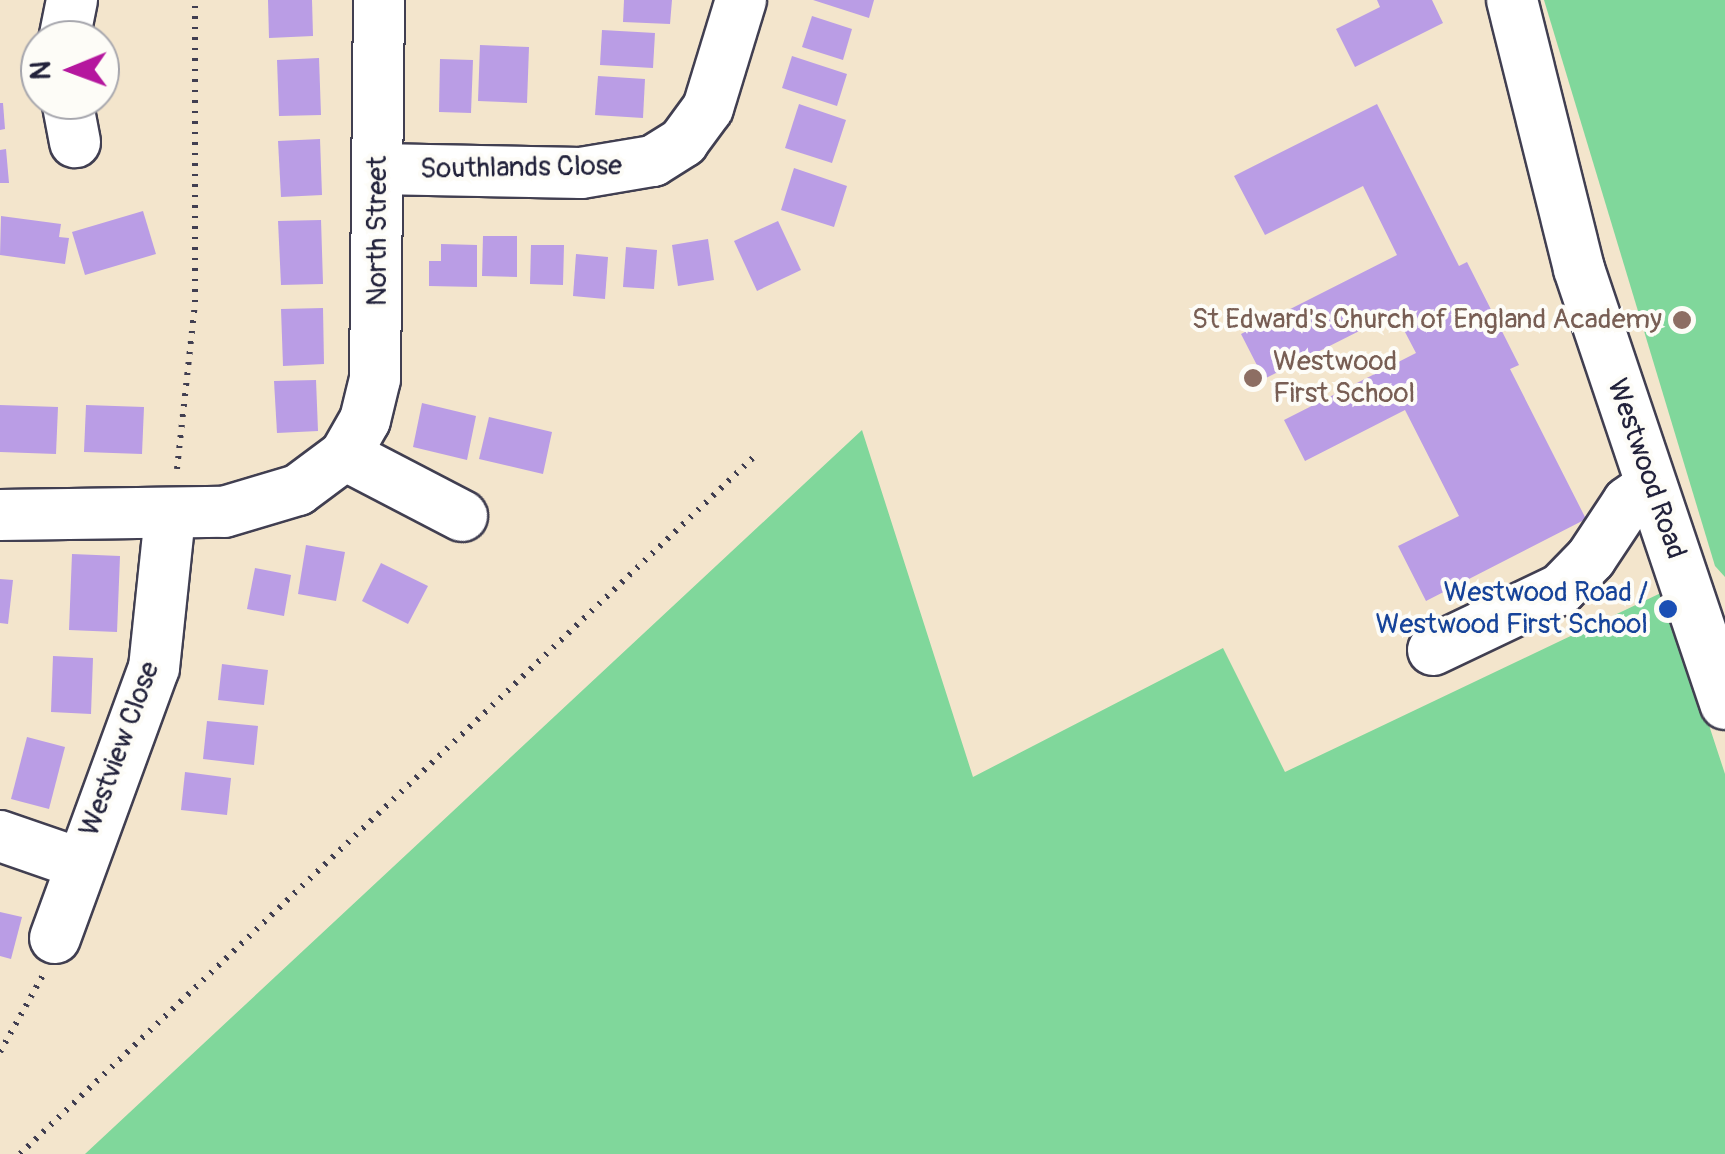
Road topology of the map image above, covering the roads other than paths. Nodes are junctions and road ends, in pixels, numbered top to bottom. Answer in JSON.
{"nodes":[{"id":1,"x":378,"y":0,"type":"edge"},
{"id":2,"x":741,"y":0,"type":"edge"},
{"id":3,"x":1512,"y":0,"type":"edge"},
{"id":4,"x":378,"y":168,"type":"junction"},
{"id":5,"x":344,"y":455,"type":"junction"},
{"id":6,"x":1652,"y":486,"type":"junction"},
{"id":7,"x":0,"y":515,"type":"edge"},
{"id":8,"x":170,"y":515,"type":"junction"},
{"id":9,"x":462,"y":516,"type":"dead end"},
{"id":10,"x":1433,"y":650,"type":"dead end"},
{"id":11,"x":1725,"y":704,"type":"edge"},
{"id":12,"x":0,"y":836,"type":"edge"},
{"id":13,"x":78,"y":863,"type":"junction"},
{"id":14,"x":54,"y":938,"type":"road end"}],
"edges":[{"from":1,"to":4,"type":"street","name":"North Street"},
{"from":2,"to":4,"type":"street","name":"Southlands Close"},
{"from":3,"to":6,"type":"street","name":"Westwood Road"},
{"from":4,"to":5,"type":"street","name":"North Street"},
{"from":5,"to":8,"type":"street"},
{"from":5,"to":9,"type":"street"},
{"from":6,"to":10,"type":"street"},
{"from":6,"to":11,"type":"street","name":"Westwood Road"},
{"from":7,"to":8,"type":"street"},
{"from":8,"to":13,"type":"street","name":"Westview Close"},
{"from":12,"to":13,"type":"street","name":"Westview Close"},
{"from":13,"to":14,"type":"street","name":"Westview Close"}]}
